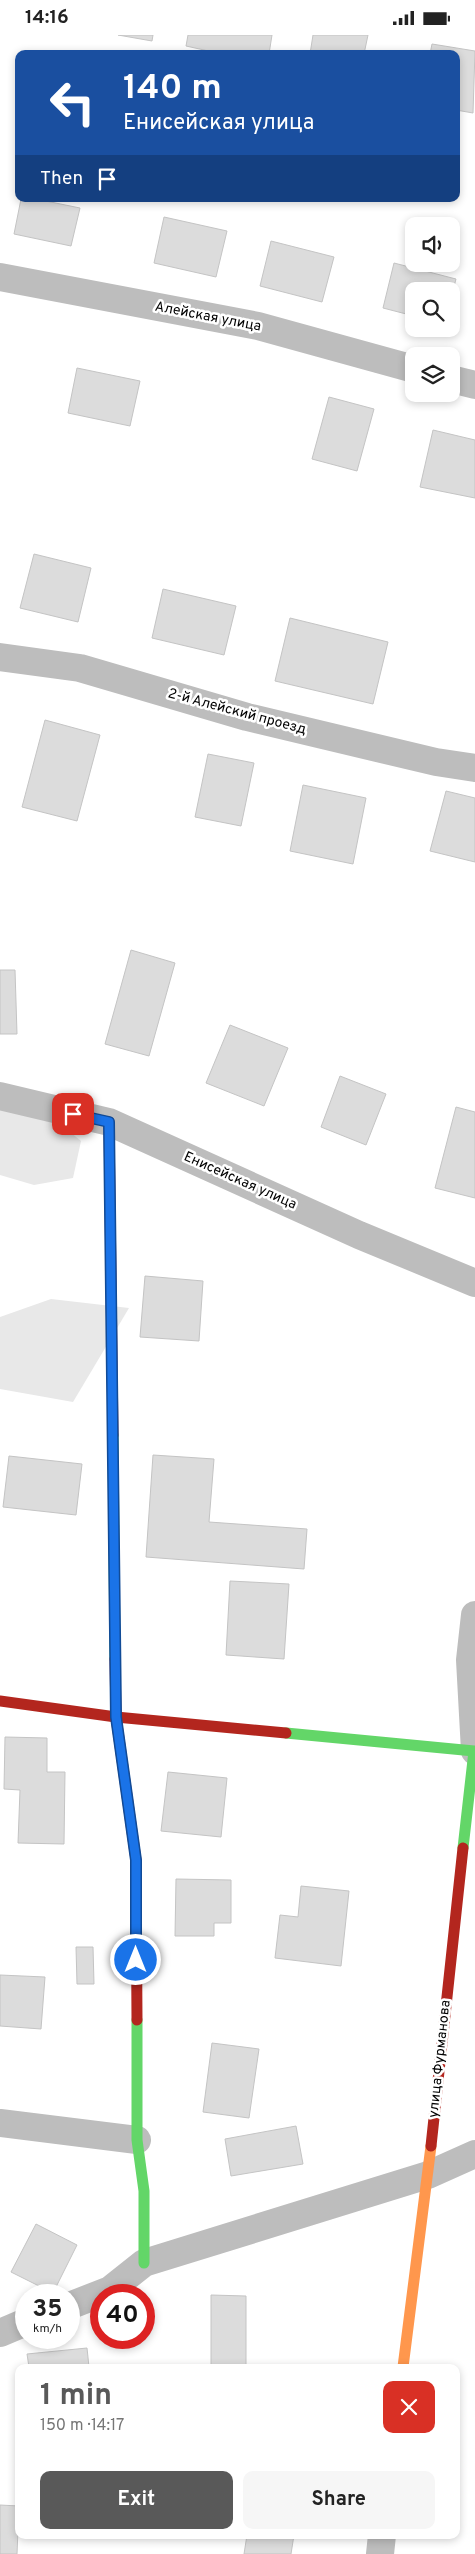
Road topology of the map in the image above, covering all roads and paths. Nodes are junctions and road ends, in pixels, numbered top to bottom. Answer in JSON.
{"nodes":[{"id":1,"x":0,"y":277,"type":"edge"},
{"id":2,"x":405,"y":366,"type":"edge"},
{"id":3,"x":460,"y":381,"type":"edge"},
{"id":4,"x":475,"y":385,"type":"edge"},
{"id":5,"x":0,"y":657,"type":"edge"},
{"id":6,"x":475,"y":768,"type":"edge"},
{"id":7,"x":0,"y":1096,"type":"edge"},
{"id":8,"x":109,"y":1122,"type":"junction"},
{"id":9,"x":475,"y":1283,"type":"edge"},
{"id":10,"x":475,"y":1615,"type":"edge"},
{"id":11,"x":0,"y":1701,"type":"edge"},
{"id":12,"x":116,"y":1717,"type":"junction"},
{"id":13,"x":475,"y":1751,"type":"edge"},
{"id":14,"x":0,"y":2123,"type":"edge"},
{"id":15,"x":137,"y":2140,"type":"junction"},
{"id":16,"x":475,"y":2154,"type":"edge"},
{"id":17,"x":428,"y":2175,"type":"junction"},
{"id":18,"x":144,"y":2263,"type":"junction"},
{"id":19,"x":80,"y":2302,"type":"edge"},
{"id":20,"x":15,"y":2327,"type":"edge"},
{"id":21,"x":0,"y":2333,"type":"edge"},
{"id":22,"x":404,"y":2364,"type":"edge"},
{"id":23,"x":382,"y":2539,"type":"edge"},
{"id":24,"x":380,"y":2554,"type":"edge"}],
"edges":[{"from":1,"to":2,"type":"street","name":"Алейская улица"},
{"from":3,"to":4,"type":"street"},
{"from":5,"to":6,"type":"street","name":"2-й Алейский проезд"},
{"from":7,"to":8,"type":"street","name":"Енисейская улица"},
{"from":8,"to":9,"type":"street","name":"Енисейская улица"},
{"from":8,"to":12,"type":"street"},
{"from":10,"to":13,"type":"street"},
{"from":11,"to":12,"type":"street"},
{"from":12,"to":13,"type":"street"},
{"from":12,"to":15,"type":"street"},
{"from":13,"to":17,"type":"street","name":"улица Фурманова"},
{"from":14,"to":15,"type":"street"},
{"from":15,"to":18,"type":"street"},
{"from":16,"to":17,"type":"street"},
{"from":17,"to":18,"type":"street"},
{"from":17,"to":22,"type":"street","name":"улица Фурманова"},
{"from":18,"to":19,"type":"street"},
{"from":20,"to":21,"type":"street"},
{"from":23,"to":24,"type":"street"}]}
